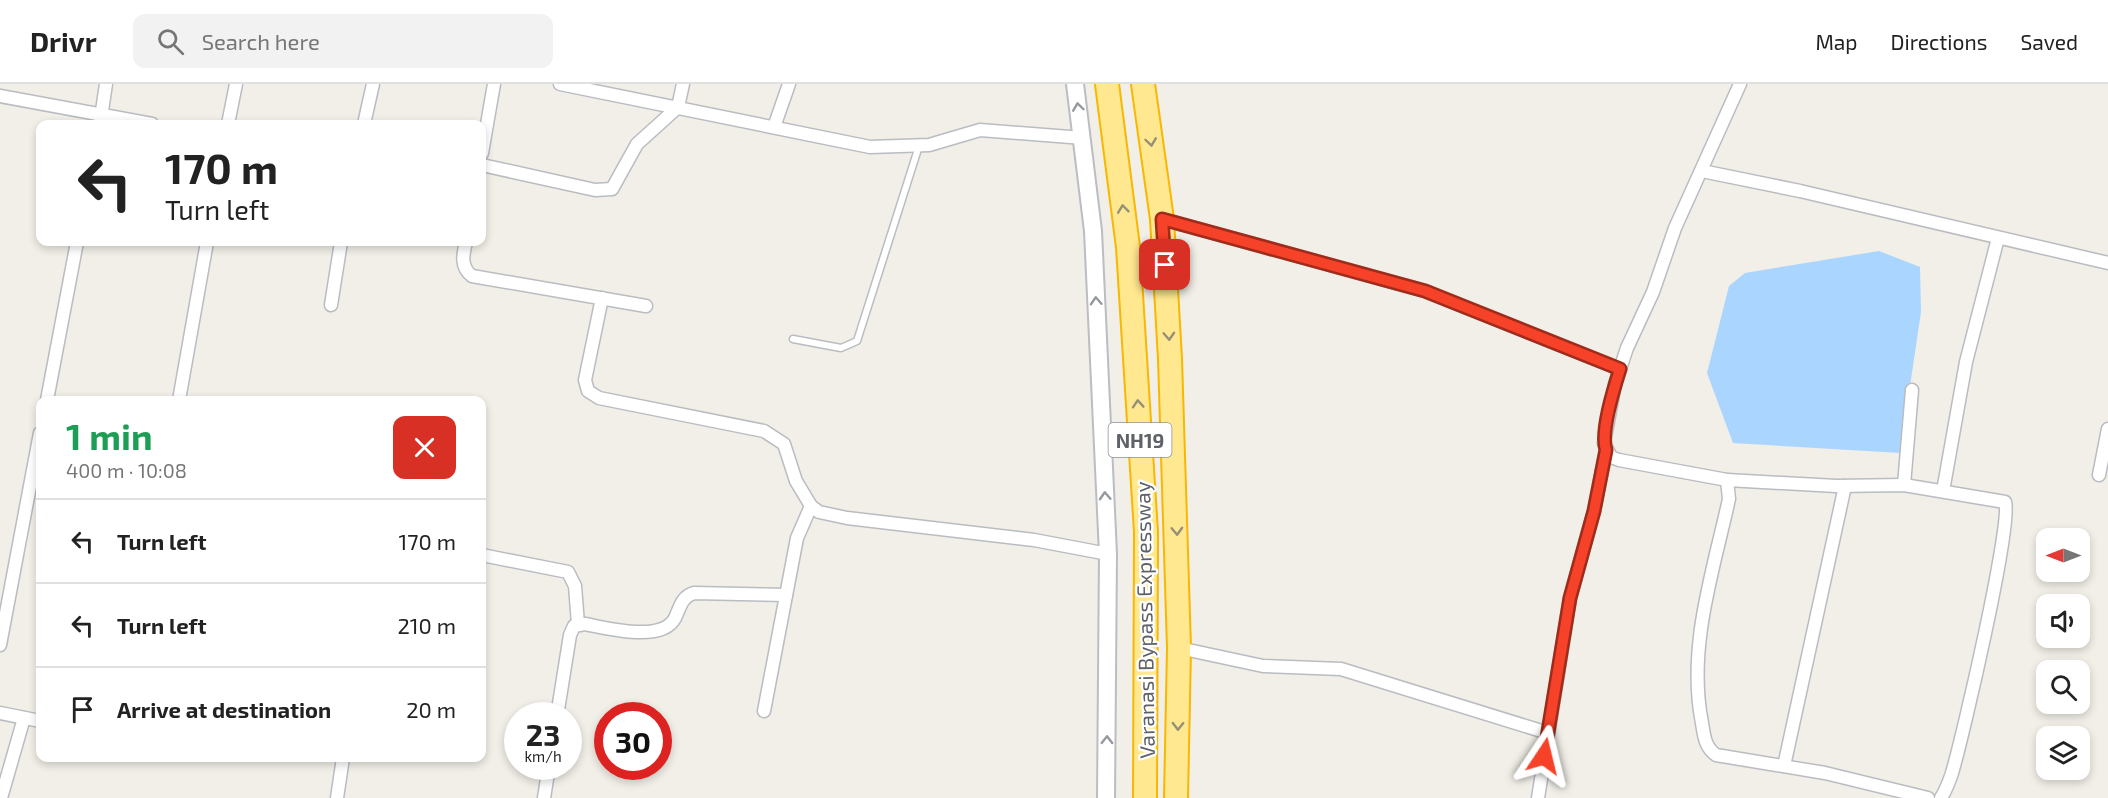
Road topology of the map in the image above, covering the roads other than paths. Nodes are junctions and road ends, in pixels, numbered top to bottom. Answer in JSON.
{"nodes":[{"id":1,"x":106,"y":84,"type":"edge"},
{"id":2,"x":236,"y":84,"type":"edge"},
{"id":3,"x":373,"y":84,"type":"edge"},
{"id":4,"x":494,"y":84,"type":"edge"},
{"id":5,"x":560,"y":84,"type":"edge"},
{"id":6,"x":683,"y":84,"type":"edge"},
{"id":7,"x":789,"y":84,"type":"edge"},
{"id":8,"x":1075,"y":84,"type":"edge"},
{"id":9,"x":1107,"y":84,"type":"edge"},
{"id":10,"x":1143,"y":84,"type":"edge"},
{"id":11,"x":1740,"y":84,"type":"edge"},
{"id":12,"x":584,"y":86,"type":"edge"},
{"id":13,"x":0,"y":96,"type":"edge"},
{"id":14,"x":678,"y":107,"type":"junction"},
{"id":15,"x":101,"y":119,"type":"edge"},
{"id":16,"x":229,"y":120,"type":"edge"},
{"id":17,"x":365,"y":120,"type":"edge"},
{"id":18,"x":774,"y":127,"type":"junction"},
{"id":19,"x":486,"y":130,"type":"edge"},
{"id":20,"x":1083,"y":138,"type":"junction"},
{"id":21,"x":919,"y":146,"type":"junction"},
{"id":22,"x":486,"y":166,"type":"edge"},
{"id":23,"x":1702,"y":171,"type":"junction"},
{"id":24,"x":1162,"y":219,"type":"junction"},
{"id":25,"x":1998,"y":238,"type":"junction"},
{"id":26,"x":76,"y":246,"type":"edge"},
{"id":27,"x":206,"y":246,"type":"edge"},
{"id":28,"x":340,"y":246,"type":"edge"},
{"id":29,"x":465,"y":246,"type":"edge"},
{"id":30,"x":2108,"y":262,"type":"edge"},
{"id":31,"x":602,"y":298,"type":"junction"},
{"id":32,"x":331,"y":305,"type":"dead end"},
{"id":33,"x":646,"y":306,"type":"dead end"},
{"id":34,"x":793,"y":339,"type":"dead end"},
{"id":35,"x":1620,"y":369,"type":"junction"},
{"id":36,"x":1912,"y":390,"type":"dead end"},
{"id":37,"x":48,"y":396,"type":"edge"},
{"id":38,"x":180,"y":396,"type":"edge"},
{"id":39,"x":2108,"y":429,"type":"edge"},
{"id":40,"x":1606,"y":450,"type":"junction"},
{"id":41,"x":36,"y":455,"type":"edge"},
{"id":42,"x":2099,"y":475,"type":"dead end"},
{"id":43,"x":1727,"y":480,"type":"junction"},
{"id":44,"x":1904,"y":485,"type":"junction"},
{"id":45,"x":1845,"y":486,"type":"junction"},
{"id":46,"x":1944,"y":491,"type":"junction"},
{"id":47,"x":811,"y":506,"type":"junction"},
{"id":48,"x":1108,"y":554,"type":"junction"},
{"id":49,"x":486,"y":556,"type":"edge"},
{"id":50,"x":786,"y":595,"type":"junction"},
{"id":51,"x":578,"y":624,"type":"junction"},
{"id":52,"x":0,"y":645,"type":"edge"},
{"id":53,"x":1179,"y":648,"type":"junction"},
{"id":54,"x":559,"y":702,"type":"edge"},
{"id":55,"x":764,"y":711,"type":"dead end"},
{"id":56,"x":0,"y":713,"type":"edge"},
{"id":57,"x":24,"y":718,"type":"junction"},
{"id":58,"x":36,"y":720,"type":"edge"},
{"id":59,"x":1548,"y":733,"type":"junction"},
{"id":60,"x":342,"y":762,"type":"edge"},
{"id":61,"x":1784,"y":766,"type":"junction"},
{"id":62,"x":547,"y":780,"type":"edge"},
{"id":63,"x":1,"y":798,"type":"edge"},
{"id":64,"x":337,"y":798,"type":"edge"},
{"id":65,"x":544,"y":798,"type":"edge"},
{"id":66,"x":1106,"y":798,"type":"edge"},
{"id":67,"x":1144,"y":798,"type":"edge"},
{"id":68,"x":1176,"y":798,"type":"edge"},
{"id":69,"x":1538,"y":798,"type":"edge"},
{"id":70,"x":1928,"y":798,"type":"edge"},
{"id":71,"x":1941,"y":798,"type":"edge"}],
"edges":[{"from":1,"to":15,"type":"street"},
{"from":2,"to":16,"type":"street"},
{"from":3,"to":17,"type":"street"},
{"from":4,"to":19,"type":"street"},
{"from":5,"to":12,"type":"street"},
{"from":6,"to":14,"type":"street"},
{"from":7,"to":18,"type":"street"},
{"from":20,"to":8,"type":"street","one_way":true},
{"from":67,"to":9,"type":"highway","name":"Varanasi Bypass Expressway","number":"NH19","one_way":true},
{"from":10,"to":24,"type":"highway","name":"Varanasi Bypass Expressway","number":"NH19","one_way":true},
{"from":11,"to":23,"type":"street"},
{"from":12,"to":14,"type":"street"},
{"from":13,"to":15,"type":"street"},
{"from":14,"to":18,"type":"street"},
{"from":14,"to":22,"type":"street"},
{"from":18,"to":21,"type":"street"},
{"from":20,"to":21,"type":"street"},
{"from":48,"to":20,"type":"street","one_way":true},
{"from":21,"to":34,"type":"lane"},
{"from":23,"to":25,"type":"street"},
{"from":23,"to":35,"type":"street"},
{"from":24,"to":35,"type":"street"},
{"from":24,"to":53,"type":"highway","name":"Varanasi Bypass Expressway","number":"NH19","one_way":true},
{"from":25,"to":30,"type":"street"},
{"from":25,"to":46,"type":"street"},
{"from":26,"to":37,"type":"street"},
{"from":27,"to":38,"type":"street"},
{"from":28,"to":32,"type":"street"},
{"from":29,"to":31,"type":"street"},
{"from":31,"to":33,"type":"street"},
{"from":31,"to":47,"type":"street"},
{"from":35,"to":40,"type":"street"},
{"from":36,"to":44,"type":"street"},
{"from":39,"to":42,"type":"street"},
{"from":40,"to":43,"type":"street"},
{"from":40,"to":59,"type":"street"},
{"from":41,"to":52,"type":"street"},
{"from":43,"to":45,"type":"street"},
{"from":43,"to":61,"type":"street"},
{"from":44,"to":45,"type":"street"},
{"from":44,"to":46,"type":"street"},
{"from":45,"to":61,"type":"street"},
{"from":46,"to":71,"type":"street"},
{"from":47,"to":48,"type":"street"},
{"from":47,"to":50,"type":"street"},
{"from":66,"to":48,"type":"street","one_way":true},
{"from":49,"to":51,"type":"street"},
{"from":50,"to":51,"type":"street"},
{"from":50,"to":55,"type":"street"},
{"from":51,"to":54,"type":"street"},
{"from":53,"to":59,"type":"street"},
{"from":53,"to":68,"type":"highway","name":"Varanasi Bypass Expressway","number":"NH19","one_way":true},
{"from":56,"to":57,"type":"street"},
{"from":57,"to":58,"type":"street"},
{"from":57,"to":63,"type":"street"},
{"from":59,"to":69,"type":"street"},
{"from":60,"to":64,"type":"street"},
{"from":61,"to":70,"type":"street"},
{"from":62,"to":65,"type":"street"}]}
